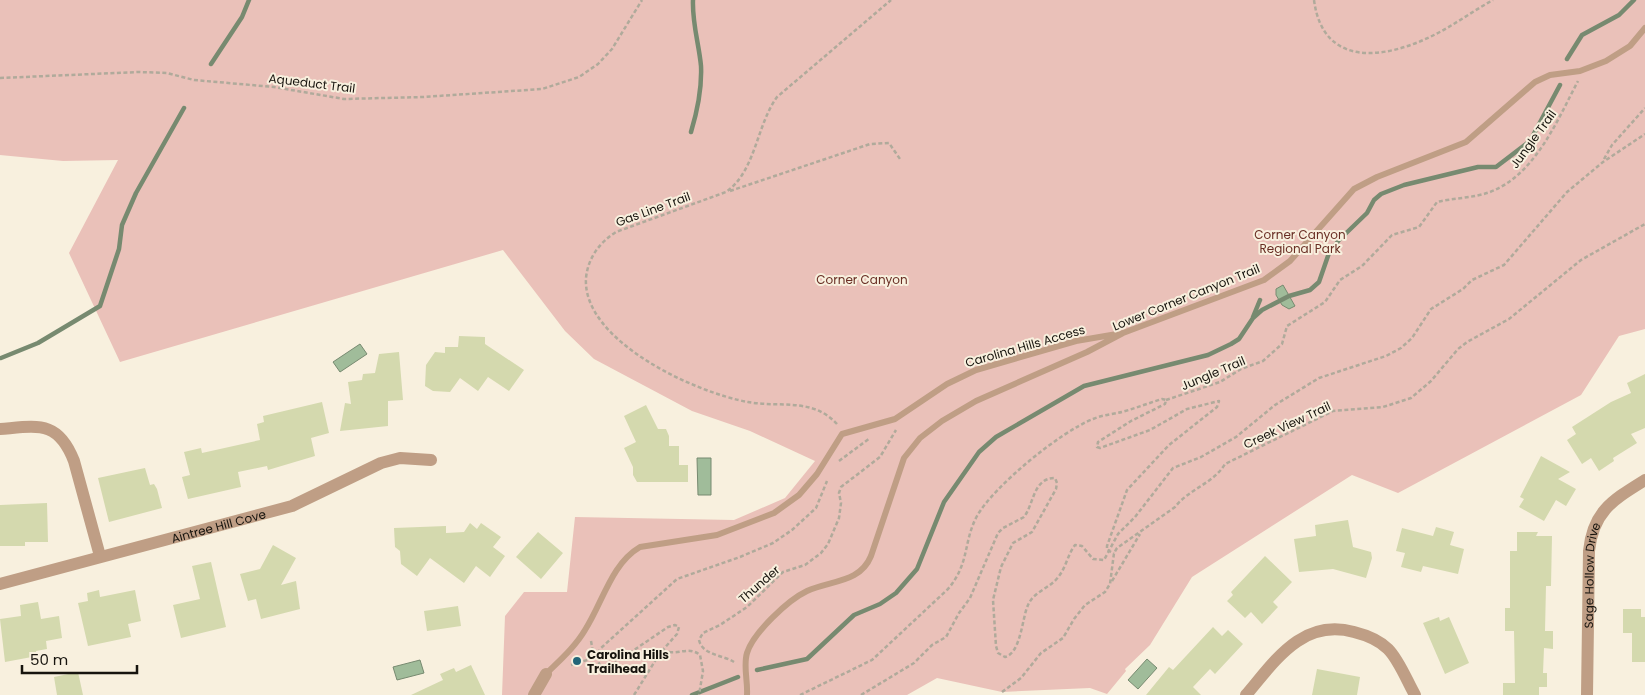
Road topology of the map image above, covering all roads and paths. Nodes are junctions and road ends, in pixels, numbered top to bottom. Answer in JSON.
{"nodes":[{"id":1,"x":642,"y":0,"type":"edge"},
{"id":2,"x":891,"y":0,"type":"edge"},
{"id":3,"x":1314,"y":0,"type":"edge"},
{"id":4,"x":1493,"y":0,"type":"edge"},
{"id":5,"x":1645,"y":28,"type":"edge"},
{"id":6,"x":1580,"y":70,"type":"junction"},
{"id":7,"x":0,"y":78,"type":"edge"},
{"id":8,"x":1645,"y":108,"type":"edge"},
{"id":9,"x":1645,"y":134,"type":"edge"},
{"id":10,"x":900,"y":159,"type":"dead end"},
{"id":11,"x":1603,"y":162,"type":"junction"},
{"id":12,"x":726,"y":192,"type":"junction"},
{"id":13,"x":1645,"y":224,"type":"edge"},
{"id":14,"x":1123,"y":333,"type":"junction"},
{"id":15,"x":1166,"y":400,"type":"junction"},
{"id":16,"x":895,"y":419,"type":"junction"},
{"id":17,"x":879,"y":425,"type":"junction"},
{"id":18,"x":0,"y":429,"type":"edge"},
{"id":19,"x":842,"y":434,"type":"junction"},
{"id":20,"x":430,"y":460,"type":"dead end"},
{"id":21,"x":837,"y":463,"type":"dead end"},
{"id":22,"x":828,"y":479,"type":"dead end"},
{"id":23,"x":1645,"y":480,"type":"edge"},
{"id":24,"x":1141,"y":532,"type":"junction"},
{"id":25,"x":1109,"y":551,"type":"junction"},
{"id":26,"x":1114,"y":553,"type":"junction"},
{"id":27,"x":100,"y":556,"type":"junction"},
{"id":28,"x":0,"y":584,"type":"edge"},
{"id":29,"x":1110,"y":584,"type":"junction"},
{"id":30,"x":663,"y":650,"type":"junction"},
{"id":31,"x":597,"y":656,"type":"junction"},
{"id":32,"x":588,"y":658,"type":"dead end"},
{"id":33,"x":746,"y":671,"type":"junction"},
{"id":34,"x":546,"y":674,"type":"joint"},
{"id":35,"x":1002,"y":692,"type":"dead end"},
{"id":36,"x":534,"y":695,"type":"edge"},
{"id":37,"x":634,"y":695,"type":"edge"},
{"id":38,"x":699,"y":695,"type":"edge"},
{"id":39,"x":747,"y":695,"type":"edge"},
{"id":40,"x":800,"y":695,"type":"edge"},
{"id":41,"x":861,"y":695,"type":"edge"},
{"id":42,"x":1246,"y":695,"type":"edge"},
{"id":43,"x":1415,"y":695,"type":"edge"},
{"id":44,"x":1587,"y":695,"type":"edge"}],
"edges":[{"from":1,"to":7,"type":"path","name":"Aqueduct Trail"},
{"from":2,"to":12,"type":"path","name":"Gas Line Trail"},
{"from":3,"to":4,"type":"path"},
{"from":5,"to":6,"type":"lane","name":"Lower Corner Canyon Trail"},
{"from":6,"to":14,"type":"lane","name":"Lower Corner Canyon Trail"},
{"from":6,"to":15,"type":"path","name":"Jungle Trail"},
{"from":8,"to":11,"type":"path"},
{"from":9,"to":11,"type":"path"},
{"from":10,"to":12,"type":"path"},
{"from":11,"to":25,"type":"path"},
{"from":12,"to":19,"type":"path","name":"Gas Line Trail"},
{"from":13,"to":24,"type":"path","name":"Creek View Trail"},
{"from":14,"to":16,"type":"lane","name":"Carolina Hills Access"},
{"from":14,"to":33,"type":"lane","name":"Lower Corner Canyon Trail"},
{"from":15,"to":25,"type":"path"},
{"from":15,"to":40,"type":"path"},
{"from":16,"to":17,"type":"lane","name":"Carolina Hills Access"},
{"from":16,"to":33,"type":"path","name":"Thunder"},
{"from":17,"to":19,"type":"lane","name":"Carolina Hills Access"},
{"from":17,"to":21,"type":"path"},
{"from":18,"to":27,"type":"street"},
{"from":19,"to":34,"type":"lane"},
{"from":20,"to":27,"type":"street","name":"Aintree Hill Cove"},
{"from":22,"to":31,"type":"path"},
{"from":23,"to":44,"type":"street","name":"Sage Hollow Drive"},
{"from":24,"to":26,"type":"path","name":"Creek View Trail"},
{"from":24,"to":29,"type":"path","name":"Creek View Trail"},
{"from":25,"to":26,"type":"path"},
{"from":25,"to":41,"type":"path"},
{"from":26,"to":29,"type":"path"},
{"from":27,"to":28,"type":"street","name":"Aintree Hill Cove"},
{"from":29,"to":35,"type":"path","name":"Creek View Trail"},
{"from":30,"to":31,"type":"path"},
{"from":30,"to":37,"type":"path"},
{"from":30,"to":38,"type":"path"},
{"from":31,"to":32,"type":"path"},
{"from":33,"to":39,"type":"lane","name":"Lower Corner Canyon Trail"},
{"from":34,"to":36,"type":"street"},
{"from":42,"to":43,"type":"street"}]}
